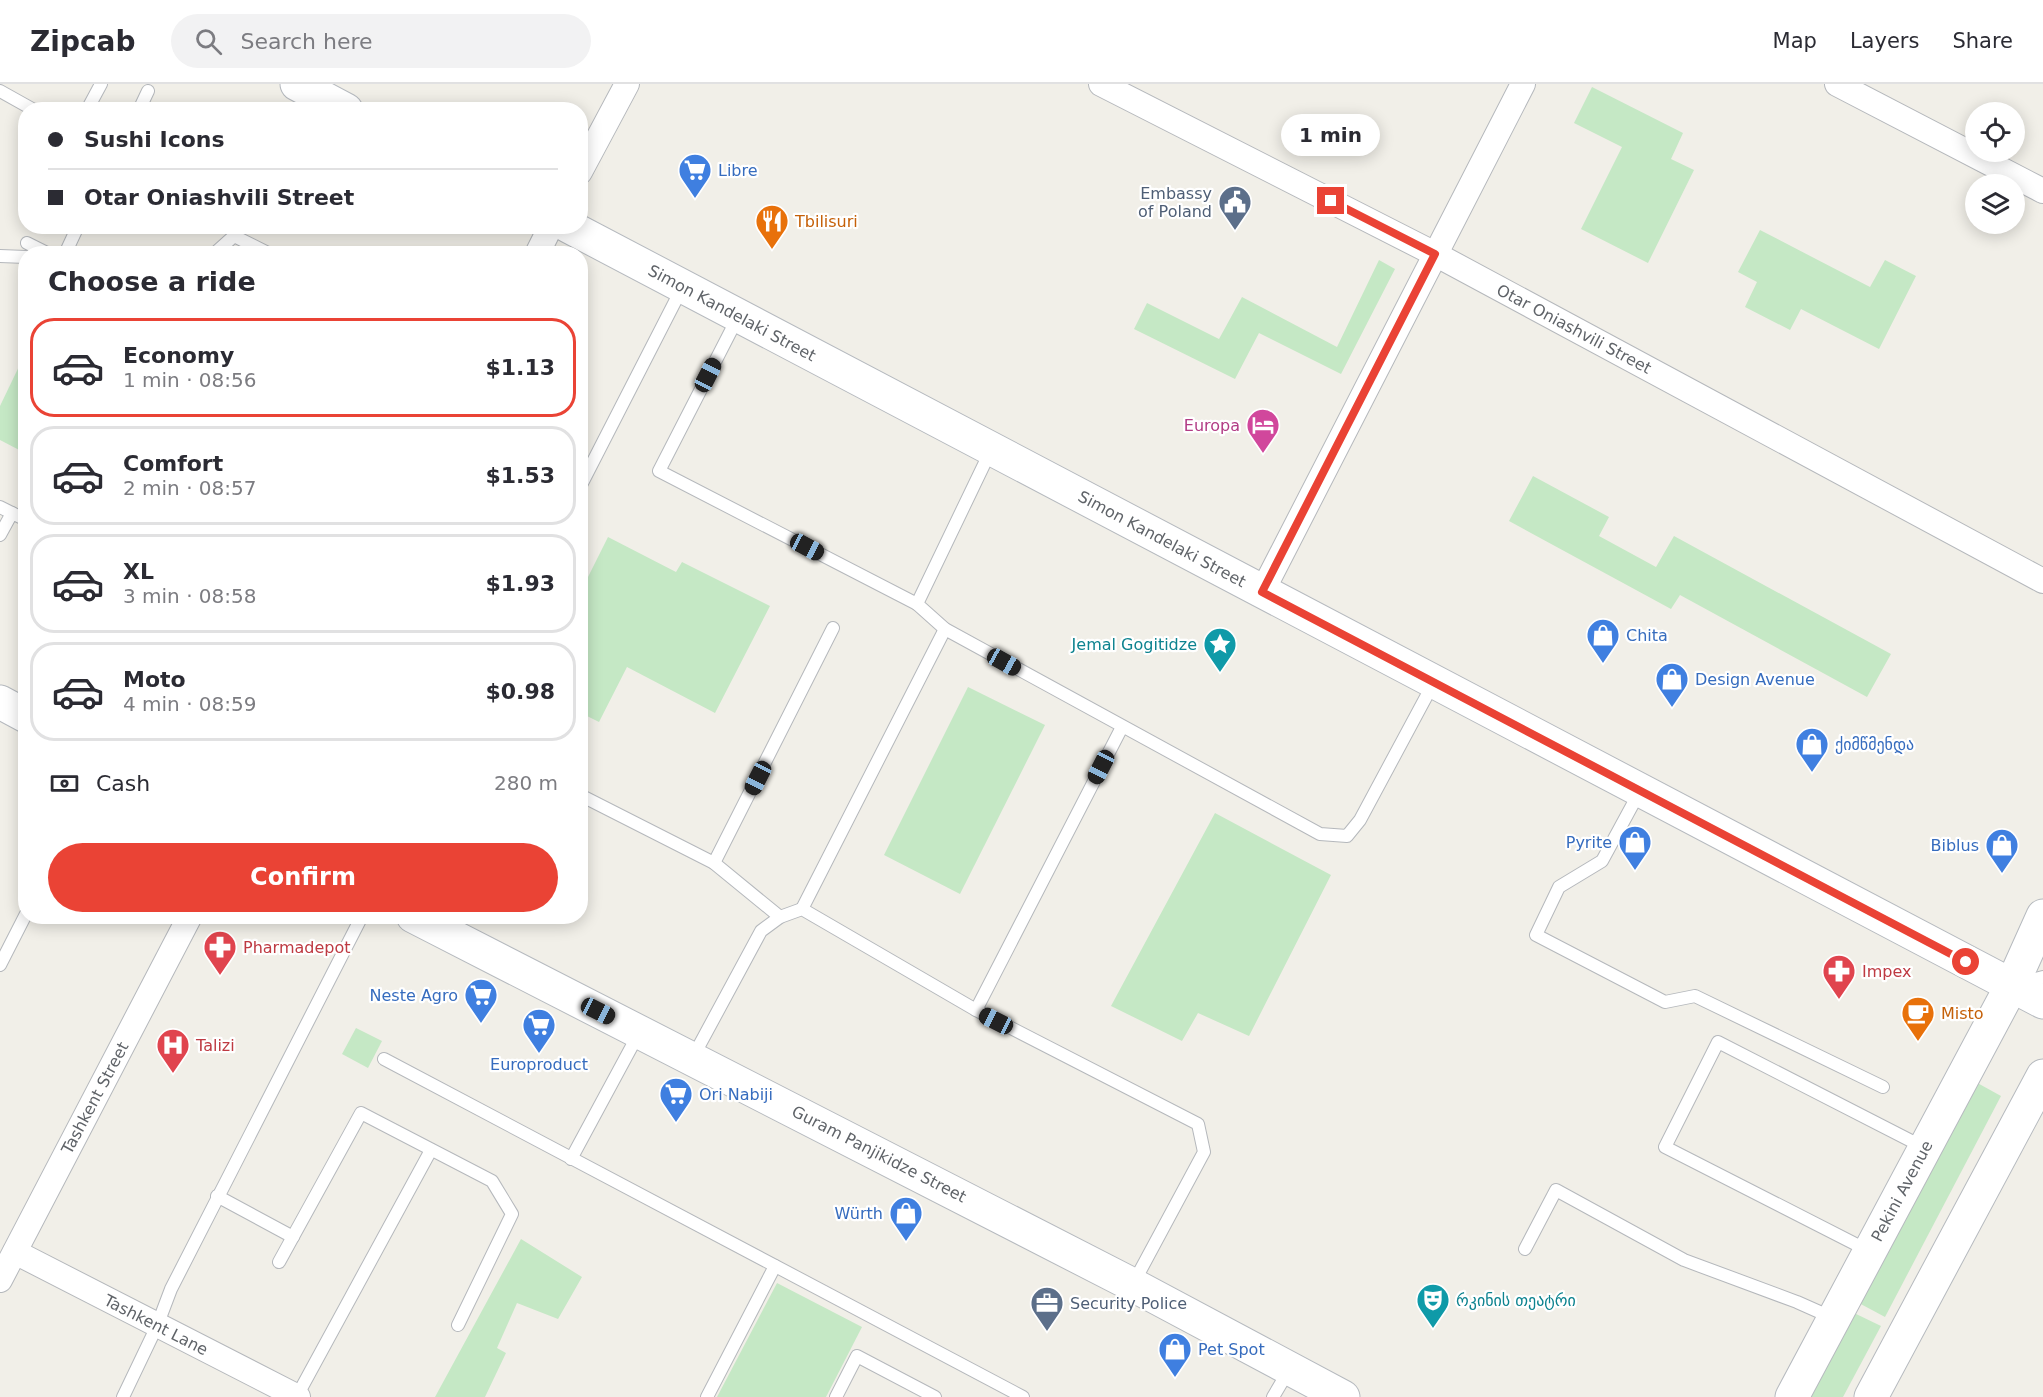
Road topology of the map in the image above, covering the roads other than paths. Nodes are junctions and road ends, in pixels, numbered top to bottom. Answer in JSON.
{"nodes":[{"id":1,"x":100,"y":84,"type":"edge"},
{"id":2,"x":297,"y":84,"type":"edge"},
{"id":3,"x":627,"y":84,"type":"edge"},
{"id":4,"x":1101,"y":84,"type":"edge"},
{"id":5,"x":1523,"y":84,"type":"edge"},
{"id":6,"x":1837,"y":84,"type":"edge"},
{"id":7,"x":0,"y":91,"type":"edge"},
{"id":8,"x":148,"y":91,"type":"dead end"},
{"id":9,"x":20,"y":102,"type":"edge"},
{"id":10,"x":91,"y":102,"type":"edge"},
{"id":11,"x":143,"y":102,"type":"edge"},
{"id":12,"x":331,"y":102,"type":"edge"},
{"id":13,"x":588,"y":157,"type":"edge"},
{"id":14,"x":2043,"y":191,"type":"edge"},
{"id":15,"x":583,"y":234,"type":"edge"},
{"id":16,"x":27,"y":243,"type":"dead end"},
{"id":17,"x":33,"y":246,"type":"edge"},
{"id":18,"x":223,"y":246,"type":"edge"},
{"id":19,"x":255,"y":246,"type":"edge"},
{"id":20,"x":1435,"y":254,"type":"junction"},
{"id":21,"x":0,"y":256,"type":"edge"},
{"id":22,"x":18,"y":257,"type":"edge"},
{"id":23,"x":683,"y":287,"type":"junction"},
{"id":24,"x":738,"y":316,"type":"junction"},
{"id":25,"x":991,"y":449,"type":"junction"},
{"id":26,"x":588,"y":471,"type":"edge"},
{"id":27,"x":0,"y":507,"type":"edge"},
{"id":28,"x":12,"y":513,"type":"junction"},
{"id":29,"x":18,"y":516,"type":"edge"},
{"id":30,"x":0,"y":535,"type":"edge"},
{"id":31,"x":2043,"y":581,"type":"edge"},
{"id":32,"x":1262,"y":592,"type":"junction"},
{"id":33,"x":917,"y":604,"type":"junction"},
{"id":34,"x":833,"y":628,"type":"dead end"},
{"id":35,"x":945,"y":629,"type":"junction"},
{"id":36,"x":1434,"y":682,"type":"junction"},
{"id":37,"x":0,"y":702,"type":"edge"},
{"id":38,"x":18,"y":712,"type":"edge"},
{"id":39,"x":1122,"y":727,"type":"junction"},
{"id":40,"x":1640,"y":790,"type":"junction"},
{"id":41,"x":588,"y":799,"type":"edge"},
{"id":42,"x":714,"y":863,"type":"junction"},
{"id":43,"x":802,"y":909,"type":"junction"},
{"id":44,"x":2043,"y":916,"type":"edge"},
{"id":45,"x":780,"y":917,"type":"junction"},
{"id":46,"x":21,"y":924,"type":"edge"},
{"id":47,"x":186,"y":924,"type":"edge"},
{"id":48,"x":358,"y":924,"type":"edge"},
{"id":49,"x":429,"y":924,"type":"edge"},
{"id":50,"x":0,"y":964,"type":"edge"},
{"id":51,"x":2043,"y":977,"type":"edge"},
{"id":52,"x":2012,"y":986,"type":"junction"},
{"id":53,"x":2043,"y":1002,"type":"edge"},
{"id":54,"x":976,"y":1010,"type":"junction"},
{"id":55,"x":640,"y":1032,"type":"junction"},
{"id":56,"x":693,"y":1058,"type":"junction"},
{"id":57,"x":384,"y":1059,"type":"dead end"},
{"id":58,"x":2043,"y":1076,"type":"edge"},
{"id":59,"x":1883,"y":1087,"type":"dead end"},
{"id":60,"x":1925,"y":1148,"type":"junction"},
{"id":61,"x":431,"y":1150,"type":"junction"},
{"id":62,"x":572,"y":1159,"type":"junction"},
{"id":63,"x":217,"y":1196,"type":"junction"},
{"id":64,"x":294,"y":1237,"type":"junction"},
{"id":65,"x":1525,"y":1249,"type":"dead end"},
{"id":66,"x":15,"y":1252,"type":"junction"},
{"id":67,"x":1870,"y":1252,"type":"junction"},
{"id":68,"x":279,"y":1262,"type":"dead end"},
{"id":69,"x":775,"y":1266,"type":"junction"},
{"id":70,"x":0,"y":1280,"type":"edge"},
{"id":71,"x":1133,"y":1285,"type":"junction"},
{"id":72,"x":1834,"y":1318,"type":"junction"},
{"id":73,"x":158,"y":1326,"type":"junction"},
{"id":74,"x":458,"y":1326,"type":"dead end"},
{"id":75,"x":1289,"y":1369,"type":"junction"},
{"id":76,"x":123,"y":1397,"type":"edge"},
{"id":77,"x":297,"y":1397,"type":"edge"},
{"id":78,"x":707,"y":1397,"type":"edge"},
{"id":79,"x":836,"y":1397,"type":"edge"},
{"id":80,"x":935,"y":1397,"type":"edge"},
{"id":81,"x":1023,"y":1397,"type":"edge"},
{"id":82,"x":1273,"y":1397,"type":"edge"},
{"id":83,"x":1343,"y":1397,"type":"edge"},
{"id":84,"x":1792,"y":1397,"type":"edge"},
{"id":85,"x":1871,"y":1397,"type":"edge"}],
"edges":[{"from":1,"to":10,"type":"lane"},
{"from":2,"to":12,"type":"main road"},
{"from":3,"to":13,"type":"street"},
{"from":4,"to":20,"type":"street","name":"Otar Oniashvili Street"},
{"from":5,"to":20,"type":"street"},
{"from":6,"to":14,"type":"street"},
{"from":7,"to":9,"type":"lane"},
{"from":8,"to":11,"type":"lane"},
{"from":15,"to":23,"type":"main road","name":"Simon Kandelaki Street"},
{"from":16,"to":17,"type":"lane"},
{"from":18,"to":19,"type":"lane"},
{"from":20,"to":31,"type":"street","name":"Otar Oniashvili Street"},
{"from":20,"to":32,"type":"street"},
{"from":21,"to":22,"type":"lane"},
{"from":23,"to":24,"type":"main road","name":"Simon Kandelaki Street"},
{"from":23,"to":26,"type":"lane"},
{"from":24,"to":25,"type":"main road","name":"Simon Kandelaki Street"},
{"from":24,"to":33,"type":"lane"},
{"from":25,"to":32,"type":"main road","name":"Simon Kandelaki Street"},
{"from":25,"to":33,"type":"lane"},
{"from":27,"to":28,"type":"lane"},
{"from":28,"to":29,"type":"lane"},
{"from":28,"to":30,"type":"lane"},
{"from":32,"to":36,"type":"main road","name":"Simon Kandelaki Street"},
{"from":33,"to":35,"type":"lane"},
{"from":34,"to":42,"type":"lane"},
{"from":35,"to":39,"type":"lane"},
{"from":35,"to":43,"type":"lane"},
{"from":36,"to":39,"type":"lane"},
{"from":36,"to":40,"type":"main road","name":"Simon Kandelaki Street"},
{"from":37,"to":38,"type":"main road"},
{"from":39,"to":54,"type":"lane"},
{"from":40,"to":52,"type":"main road","name":"Simon Kandelaki Street"},
{"from":40,"to":59,"type":"lane"},
{"from":41,"to":42,"type":"lane"},
{"from":42,"to":45,"type":"lane"},
{"from":43,"to":45,"type":"lane"},
{"from":43,"to":54,"type":"lane"},
{"from":44,"to":52,"type":"main road","name":"Pekini Avenue"},
{"from":45,"to":56,"type":"lane"},
{"from":46,"to":50,"type":"lane"},
{"from":47,"to":66,"type":"street","name":"Tashkent Street"},
{"from":48,"to":63,"type":"lane"},
{"from":49,"to":55,"type":"main road","name":"Guram Panjikidze Street"},
{"from":51,"to":52,"type":"lane"},
{"from":52,"to":53,"type":"main road","name":"Simon Kandelaki Street"},
{"from":52,"to":60,"type":"main road","name":"Pekini Avenue"},
{"from":54,"to":71,"type":"lane"},
{"from":55,"to":56,"type":"main road","name":"Guram Panjikidze Street"},
{"from":55,"to":62,"type":"lane"},
{"from":56,"to":71,"type":"main road","name":"Guram Panjikidze Street"},
{"from":57,"to":62,"type":"lane"},
{"from":58,"to":85,"type":"main road"},
{"from":60,"to":67,"type":"main road","name":"Pekini Avenue"},
{"from":60,"to":67,"type":"lane"},
{"from":61,"to":64,"type":"lane"},
{"from":61,"to":74,"type":"lane"},
{"from":61,"to":77,"type":"lane"},
{"from":62,"to":69,"type":"lane"},
{"from":63,"to":64,"type":"lane"},
{"from":63,"to":73,"type":"lane"},
{"from":64,"to":68,"type":"lane"},
{"from":65,"to":72,"type":"lane"},
{"from":66,"to":70,"type":"street","name":"Tashkent Street"},
{"from":66,"to":73,"type":"street","name":"Tashkent Lane"},
{"from":67,"to":72,"type":"main road","name":"Pekini Avenue"},
{"from":69,"to":78,"type":"lane"},
{"from":69,"to":81,"type":"lane"},
{"from":71,"to":75,"type":"main road","name":"Guram Panjikidze Street"},
{"from":72,"to":84,"type":"main road","name":"Pekini Avenue"},
{"from":73,"to":76,"type":"lane"},
{"from":73,"to":77,"type":"street","name":"Tashkent Lane"},
{"from":75,"to":82,"type":"lane"},
{"from":75,"to":83,"type":"main road","name":"Guram Panjikidze Street"},
{"from":79,"to":80,"type":"lane"}]}
